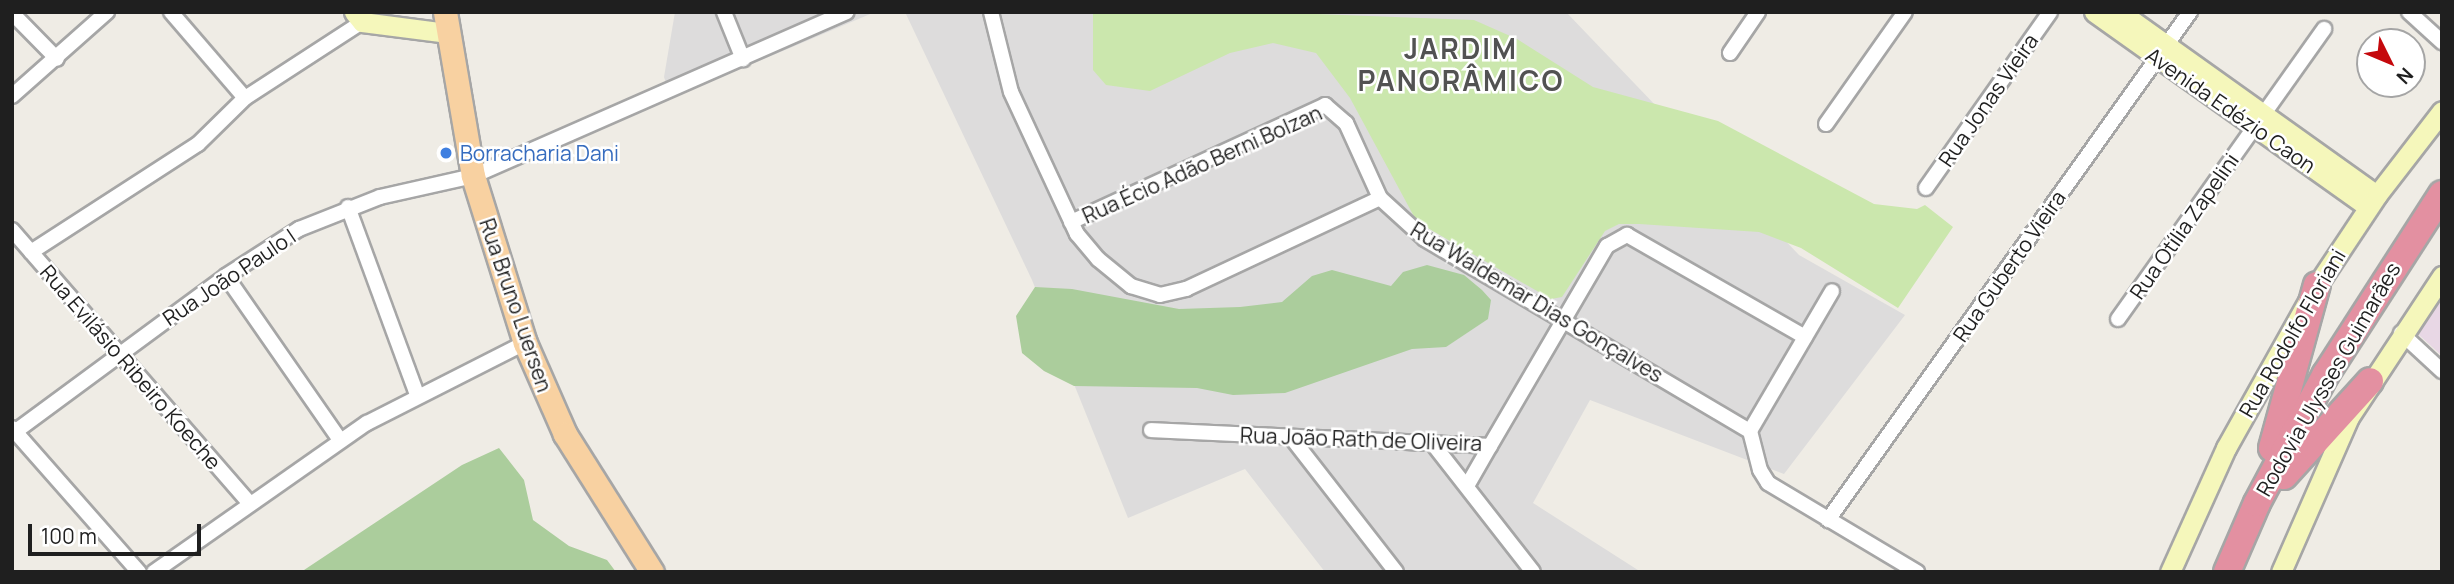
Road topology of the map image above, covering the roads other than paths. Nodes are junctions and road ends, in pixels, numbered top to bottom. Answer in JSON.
{"nodes":[{"id":1,"x":107,"y":12,"type":"edge"},
{"id":2,"x":171,"y":12,"type":"edge"},
{"id":3,"x":724,"y":12,"type":"edge"},
{"id":4,"x":847,"y":12,"type":"edge"},
{"id":5,"x":991,"y":12,"type":"edge"},
{"id":6,"x":1758,"y":12,"type":"edge"},
{"id":7,"x":1905,"y":12,"type":"edge"},
{"id":8,"x":2050,"y":12,"type":"edge"},
{"id":9,"x":2094,"y":12,"type":"edge"},
{"id":10,"x":2120,"y":12,"type":"edge"},
{"id":11,"x":2190,"y":12,"type":"edge"},
{"id":12,"x":2409,"y":12,"type":"edge"},
{"id":13,"x":12,"y":13,"type":"edge"},
{"id":14,"x":358,"y":17,"type":"edge"},
{"id":15,"x":446,"y":23,"type":"edge"},
{"id":16,"x":2324,"y":29,"type":"dead end"},
{"id":17,"x":2442,"y":43,"type":"edge"},
{"id":18,"x":2162,"y":51,"type":"junction"},
{"id":19,"x":1730,"y":53,"type":"dead end"},
{"id":20,"x":743,"y":58,"type":"junction"},
{"id":21,"x":57,"y":59,"type":"junction"},
{"id":22,"x":12,"y":96,"type":"edge"},
{"id":23,"x":245,"y":98,"type":"junction"},
{"id":24,"x":1332,"y":108,"type":"joint"},
{"id":25,"x":2442,"y":111,"type":"edge"},
{"id":26,"x":2259,"y":120,"type":"junction"},
{"id":27,"x":1826,"y":124,"type":"dead end"},
{"id":28,"x":473,"y":176,"type":"junction"},
{"id":29,"x":1926,"y":188,"type":"dead end"},
{"id":30,"x":2442,"y":194,"type":"edge"},
{"id":31,"x":1380,"y":198,"type":"junction"},
{"id":32,"x":2372,"y":201,"type":"junction"},
{"id":33,"x":348,"y":207,"type":"junction"},
{"id":34,"x":1071,"y":222,"type":"junction"},
{"id":35,"x":12,"y":230,"type":"edge"},
{"id":36,"x":31,"y":252,"type":"junction"},
{"id":37,"x":2442,"y":275,"type":"edge"},
{"id":38,"x":226,"y":276,"type":"junction"},
{"id":39,"x":2317,"y":285,"type":"junction"},
{"id":40,"x":1832,"y":291,"type":"dead end"},
{"id":41,"x":1563,"y":319,"type":"junction"},
{"id":42,"x":2118,"y":319,"type":"dead end"},
{"id":43,"x":2401,"y":333,"type":"junction"},
{"id":44,"x":1805,"y":337,"type":"junction"},
{"id":45,"x":525,"y":343,"type":"junction"},
{"id":46,"x":120,"y":354,"type":"junction"},
{"id":47,"x":2442,"y":371,"type":"edge"},
{"id":48,"x":2370,"y":381,"type":"junction"},
{"id":49,"x":417,"y":395,"type":"junction"},
{"id":50,"x":1151,"y":430,"type":"dead end"},
{"id":51,"x":13,"y":431,"type":"edge"},
{"id":52,"x":1750,"y":431,"type":"junction"},
{"id":53,"x":1292,"y":437,"type":"junction"},
{"id":54,"x":340,"y":440,"type":"junction"},
{"id":55,"x":1433,"y":444,"type":"junction"},
{"id":56,"x":1490,"y":446,"type":"junction"},
{"id":57,"x":1467,"y":486,"type":"junction"},
{"id":58,"x":2257,"y":503,"type":"junction"},
{"id":59,"x":250,"y":504,"type":"junction"},
{"id":60,"x":1828,"y":520,"type":"junction"},
{"id":61,"x":2230,"y":564,"type":"edge"},
{"id":62,"x":139,"y":572,"type":"edge"},
{"id":63,"x":154,"y":572,"type":"edge"},
{"id":64,"x":652,"y":572,"type":"edge"},
{"id":65,"x":1396,"y":572,"type":"edge"},
{"id":66,"x":1533,"y":572,"type":"edge"},
{"id":67,"x":1917,"y":572,"type":"edge"},
{"id":68,"x":2170,"y":572,"type":"edge"},
{"id":69,"x":2281,"y":572,"type":"edge"}],
"edges":[{"from":1,"to":21,"type":"street"},
{"from":2,"to":23,"type":"street"},
{"from":3,"to":20,"type":"street"},
{"from":4,"to":20,"type":"street","name":"Rua João Paulo I"},
{"from":5,"to":34,"type":"street"},
{"from":6,"to":19,"type":"street"},
{"from":7,"to":27,"type":"street"},
{"from":8,"to":29,"type":"street","name":"Rua Jonas Vieira"},
{"from":9,"to":18,"type":"main road","name":"Avenida Edézio Caon"},
{"from":10,"to":18,"type":"main road","name":"Avenida Edézio Caon"},
{"from":11,"to":18,"type":"street","name":"Rua Guberto Vieira"},
{"from":12,"to":17,"type":"street"},
{"from":13,"to":21,"type":"street"},
{"from":14,"to":15,"type":"main road"},
{"from":14,"to":23,"type":"street"},
{"from":15,"to":28,"type":"main road","name":"Rua Bruno Luersen"},
{"from":16,"to":26,"type":"street","name":"Rua Otília Zapelini"},
{"from":18,"to":26,"type":"main road","name":"Avenida Edézio Caon"},
{"from":18,"to":60,"type":"street","name":"Rua Guberto Vieira"},
{"from":20,"to":28,"type":"street","name":"Rua João Paulo I"},
{"from":21,"to":22,"type":"street"},
{"from":23,"to":36,"type":"street"},
{"from":24,"to":31,"type":"street","name":"Rua Waldemar Dias Gonçalves"},
{"from":24,"to":34,"type":"street","name":"Rua Écio Adão Berni Bolzan"},
{"from":25,"to":32,"type":"main road","name":"Rua Rodolfo Floriani"},
{"from":26,"to":32,"type":"main road","name":"Avenida Edézio Caon"},
{"from":26,"to":42,"type":"street","name":"Rua Otília Zapelini"},
{"from":28,"to":33,"type":"street","name":"Rua João Paulo I"},
{"from":28,"to":45,"type":"main road","name":"Rua Bruno Luersen"},
{"from":30,"to":58,"type":"highway","name":"Rodovia Ulysses Guimarães"},
{"from":31,"to":34,"type":"street"},
{"from":31,"to":41,"type":"street","name":"Rua Waldemar Dias Gonçalves"},
{"from":32,"to":39,"type":"main road","name":"Rua Rodolfo Floriani"},
{"from":33,"to":38,"type":"street","name":"Rua João Paulo I"},
{"from":33,"to":49,"type":"street"},
{"from":35,"to":36,"type":"street","name":"Rua Evilásio Ribeiro Koeche"},
{"from":36,"to":46,"type":"street","name":"Rua Evilásio Ribeiro Koeche"},
{"from":37,"to":43,"type":"main road"},
{"from":38,"to":46,"type":"street","name":"Rua João Paulo I"},
{"from":38,"to":54,"type":"street"},
{"from":39,"to":58,"type":"highway"},
{"from":39,"to":68,"type":"main road","name":"Rua Rodolfo Floriani"},
{"from":40,"to":44,"type":"street"},
{"from":41,"to":44,"type":"street","name":"Rua João Rath de Oliveira"},
{"from":41,"to":52,"type":"street","name":"Rua Waldemar Dias Gonçalves"},
{"from":41,"to":56,"type":"street","name":"Rua João Rath de Oliveira"},
{"from":43,"to":47,"type":"street"},
{"from":43,"to":48,"type":"main road"},
{"from":44,"to":52,"type":"street"},
{"from":45,"to":49,"type":"street"},
{"from":45,"to":64,"type":"main road","name":"Rua Bruno Luersen"},
{"from":46,"to":51,"type":"street","name":"Rua João Paulo I"},
{"from":46,"to":59,"type":"street","name":"Rua Evilásio Ribeiro Koeche"},
{"from":48,"to":61,"type":"highway"},
{"from":48,"to":69,"type":"main road"},
{"from":49,"to":54,"type":"street"},
{"from":50,"to":53,"type":"street","name":"Rua João Rath de Oliveira"},
{"from":51,"to":62,"type":"street"},
{"from":52,"to":60,"type":"street"},
{"from":53,"to":55,"type":"street","name":"Rua João Rath de Oliveira"},
{"from":53,"to":65,"type":"street"},
{"from":54,"to":59,"type":"street"},
{"from":55,"to":56,"type":"street","name":"Rua João Rath de Oliveira"},
{"from":55,"to":57,"type":"street"},
{"from":56,"to":57,"type":"street"},
{"from":57,"to":66,"type":"street"},
{"from":58,"to":61,"type":"highway","name":"Rodovia Ulysses Guimarães"},
{"from":59,"to":63,"type":"street"},
{"from":60,"to":67,"type":"street"}]}
